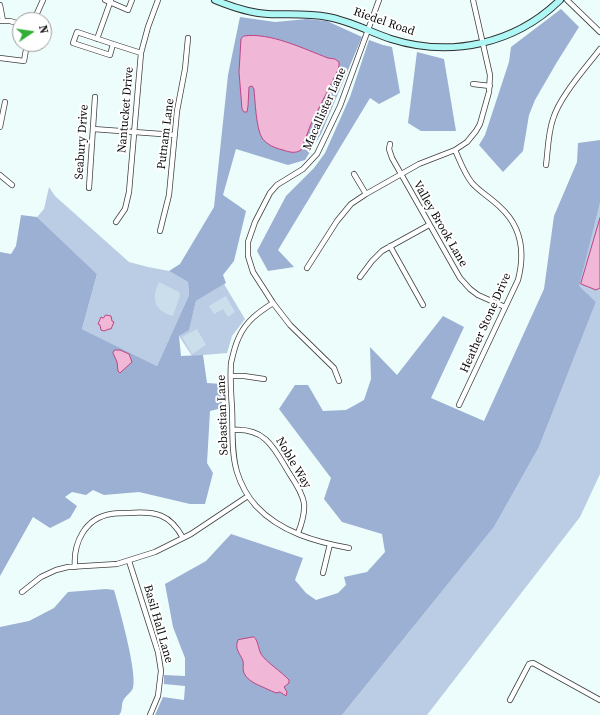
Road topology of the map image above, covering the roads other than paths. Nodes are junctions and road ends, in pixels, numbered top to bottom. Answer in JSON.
{"nodes":[{"id":1,"x":43,"y":0,"type":"edge"},
{"id":2,"x":104,"y":0,"type":"edge"},
{"id":3,"x":132,"y":0,"type":"edge"},
{"id":4,"x":158,"y":0,"type":"edge"},
{"id":5,"x":215,"y":0,"type":"edge"},
{"id":6,"x":379,"y":0,"type":"edge"},
{"id":7,"x":473,"y":0,"type":"edge"},
{"id":8,"x":560,"y":0,"type":"edge"},
{"id":9,"x":567,"y":0,"type":"edge"},
{"id":10,"x":111,"y":1,"type":"edge"},
{"id":11,"x":225,"y":2,"type":"edge"},
{"id":12,"x":0,"y":5,"type":"edge"},
{"id":13,"x":38,"y":12,"type":"edge"},
{"id":14,"x":2,"y":21,"type":"edge"},
{"id":15,"x":12,"y":23,"type":"edge"},
{"id":16,"x":368,"y":30,"type":"junction"},
{"id":17,"x":600,"y":32,"type":"edge"},
{"id":18,"x":188,"y":38,"type":"dead end"},
{"id":19,"x":96,"y":39,"type":"junction"},
{"id":20,"x":483,"y":43,"type":"junction"},
{"id":21,"x":113,"y":44,"type":"junction"},
{"id":22,"x":600,"y":49,"type":"edge"},
{"id":23,"x":25,"y":52,"type":"edge"},
{"id":24,"x":141,"y":53,"type":"junction"},
{"id":25,"x":0,"y":58,"type":"edge"},
{"id":26,"x":473,"y":84,"type":"dead end"},
{"id":27,"x":490,"y":86,"type":"junction"},
{"id":28,"x":95,"y":97,"type":"dead end"},
{"id":29,"x":5,"y":102,"type":"dead end"},
{"id":30,"x":0,"y":127,"type":"edge"},
{"id":31,"x":93,"y":129,"type":"junction"},
{"id":32,"x":134,"y":132,"type":"junction"},
{"id":33,"x":175,"y":135,"type":"junction"},
{"id":34,"x":390,"y":144,"type":"dead end"},
{"id":35,"x":455,"y":150,"type":"junction"},
{"id":36,"x":546,"y":165,"type":"dead end"},
{"id":37,"x":354,"y":174,"type":"dead end"},
{"id":38,"x":400,"y":174,"type":"junction"},
{"id":39,"x":0,"y":175,"type":"edge"},
{"id":40,"x":12,"y":185,"type":"dead end"},
{"id":41,"x":89,"y":188,"type":"dead end"},
{"id":42,"x":366,"y":194,"type":"junction"},
{"id":43,"x":116,"y":222,"type":"dead end"},
{"id":44,"x":429,"y":225,"type":"junction"},
{"id":45,"x":160,"y":231,"type":"dead end"},
{"id":46,"x":390,"y":246,"type":"junction"},
{"id":47,"x":307,"y":268,"type":"dead end"},
{"id":48,"x":360,"y":276,"type":"dead end"},
{"id":49,"x":273,"y":302,"type":"junction"},
{"id":50,"x":423,"y":305,"type":"dead end"},
{"id":51,"x":505,"y":307,"type":"junction"},
{"id":52,"x":231,"y":376,"type":"junction"},
{"id":53,"x":264,"y":379,"type":"dead end"},
{"id":54,"x":339,"y":381,"type":"dead end"},
{"id":55,"x":459,"y":405,"type":"dead end"},
{"id":56,"x":233,"y":430,"type":"junction"},
{"id":57,"x":248,"y":496,"type":"junction"},
{"id":58,"x":298,"y":533,"type":"junction"},
{"id":59,"x":183,"y":538,"type":"junction"},
{"id":60,"x":330,"y":544,"type":"junction"},
{"id":61,"x":349,"y":548,"type":"dead end"},
{"id":62,"x":129,"y":561,"type":"junction"},
{"id":63,"x":75,"y":567,"type":"junction"},
{"id":64,"x":323,"y":572,"type":"dead end"},
{"id":65,"x":22,"y":592,"type":"dead end"},
{"id":66,"x":510,"y":700,"type":"dead end"},
{"id":67,"x":600,"y":700,"type":"edge"},
{"id":68,"x":150,"y":715,"type":"edge"}],
"edges":[{"from":1,"to":13,"type":"street"},
{"from":2,"to":10,"type":"street"},
{"from":3,"to":10,"type":"street"},
{"from":4,"to":24,"type":"street","name":"Nantucket Drive"},
{"from":5,"to":11,"type":"street","name":"Riedel Road"},
{"from":6,"to":16,"type":"street","name":"Macallister Lane"},
{"from":7,"to":20,"type":"street"},
{"from":8,"to":20,"type":"street","name":"Riedel Road"},
{"from":9,"to":17,"type":"street"},
{"from":10,"to":19,"type":"street"},
{"from":11,"to":16,"type":"street","name":"Riedel Road"},
{"from":12,"to":14,"type":"street"},
{"from":14,"to":15,"type":"street"},
{"from":16,"to":20,"type":"street","name":"Riedel Road"},
{"from":16,"to":49,"type":"street","name":"Macallister Lane"},
{"from":18,"to":33,"type":"street","name":"Putnam Lane"},
{"from":19,"to":21,"type":"street"},
{"from":19,"to":21,"type":"street"},
{"from":20,"to":27,"type":"street"},
{"from":21,"to":24,"type":"street"},
{"from":22,"to":36,"type":"street"},
{"from":23,"to":25,"type":"street"},
{"from":24,"to":32,"type":"street","name":"Nantucket Drive"},
{"from":26,"to":27,"type":"street"},
{"from":27,"to":35,"type":"street"},
{"from":28,"to":31,"type":"street","name":"Seabury Drive"},
{"from":29,"to":30,"type":"street"},
{"from":31,"to":32,"type":"street"},
{"from":31,"to":41,"type":"street","name":"Seabury Drive"},
{"from":32,"to":33,"type":"street"},
{"from":32,"to":43,"type":"street","name":"Nantucket Drive"},
{"from":33,"to":45,"type":"street","name":"Putnam Lane"},
{"from":34,"to":38,"type":"street","name":"Valley Brook Lane"},
{"from":35,"to":38,"type":"street"},
{"from":35,"to":51,"type":"street","name":"Heather Stone Drive"},
{"from":37,"to":42,"type":"street"},
{"from":38,"to":42,"type":"street"},
{"from":38,"to":44,"type":"street","name":"Valley Brook Lane"},
{"from":39,"to":40,"type":"street"},
{"from":42,"to":47,"type":"street"},
{"from":44,"to":46,"type":"street"},
{"from":44,"to":51,"type":"street","name":"Valley Brook Lane"},
{"from":46,"to":48,"type":"street"},
{"from":46,"to":50,"type":"street"},
{"from":49,"to":52,"type":"street","name":"Sebastian Lane"},
{"from":49,"to":54,"type":"street","name":"Macallister Lane"},
{"from":51,"to":55,"type":"street","name":"Heather Stone Drive"},
{"from":52,"to":53,"type":"street"},
{"from":52,"to":56,"type":"street","name":"Sebastian Lane"},
{"from":56,"to":57,"type":"street","name":"Sebastian Lane"},
{"from":56,"to":58,"type":"street","name":"Noble Way"},
{"from":57,"to":58,"type":"street","name":"Sebastian Lane"},
{"from":57,"to":59,"type":"street"},
{"from":58,"to":60,"type":"street","name":"Sebastian Lane"},
{"from":59,"to":62,"type":"street"},
{"from":59,"to":63,"type":"street"},
{"from":60,"to":61,"type":"street","name":"Sebastian Lane"},
{"from":60,"to":64,"type":"street"},
{"from":62,"to":63,"type":"street"},
{"from":62,"to":68,"type":"street","name":"Basil Hall Lane"},
{"from":63,"to":65,"type":"street"},
{"from":66,"to":67,"type":"street"}]}
